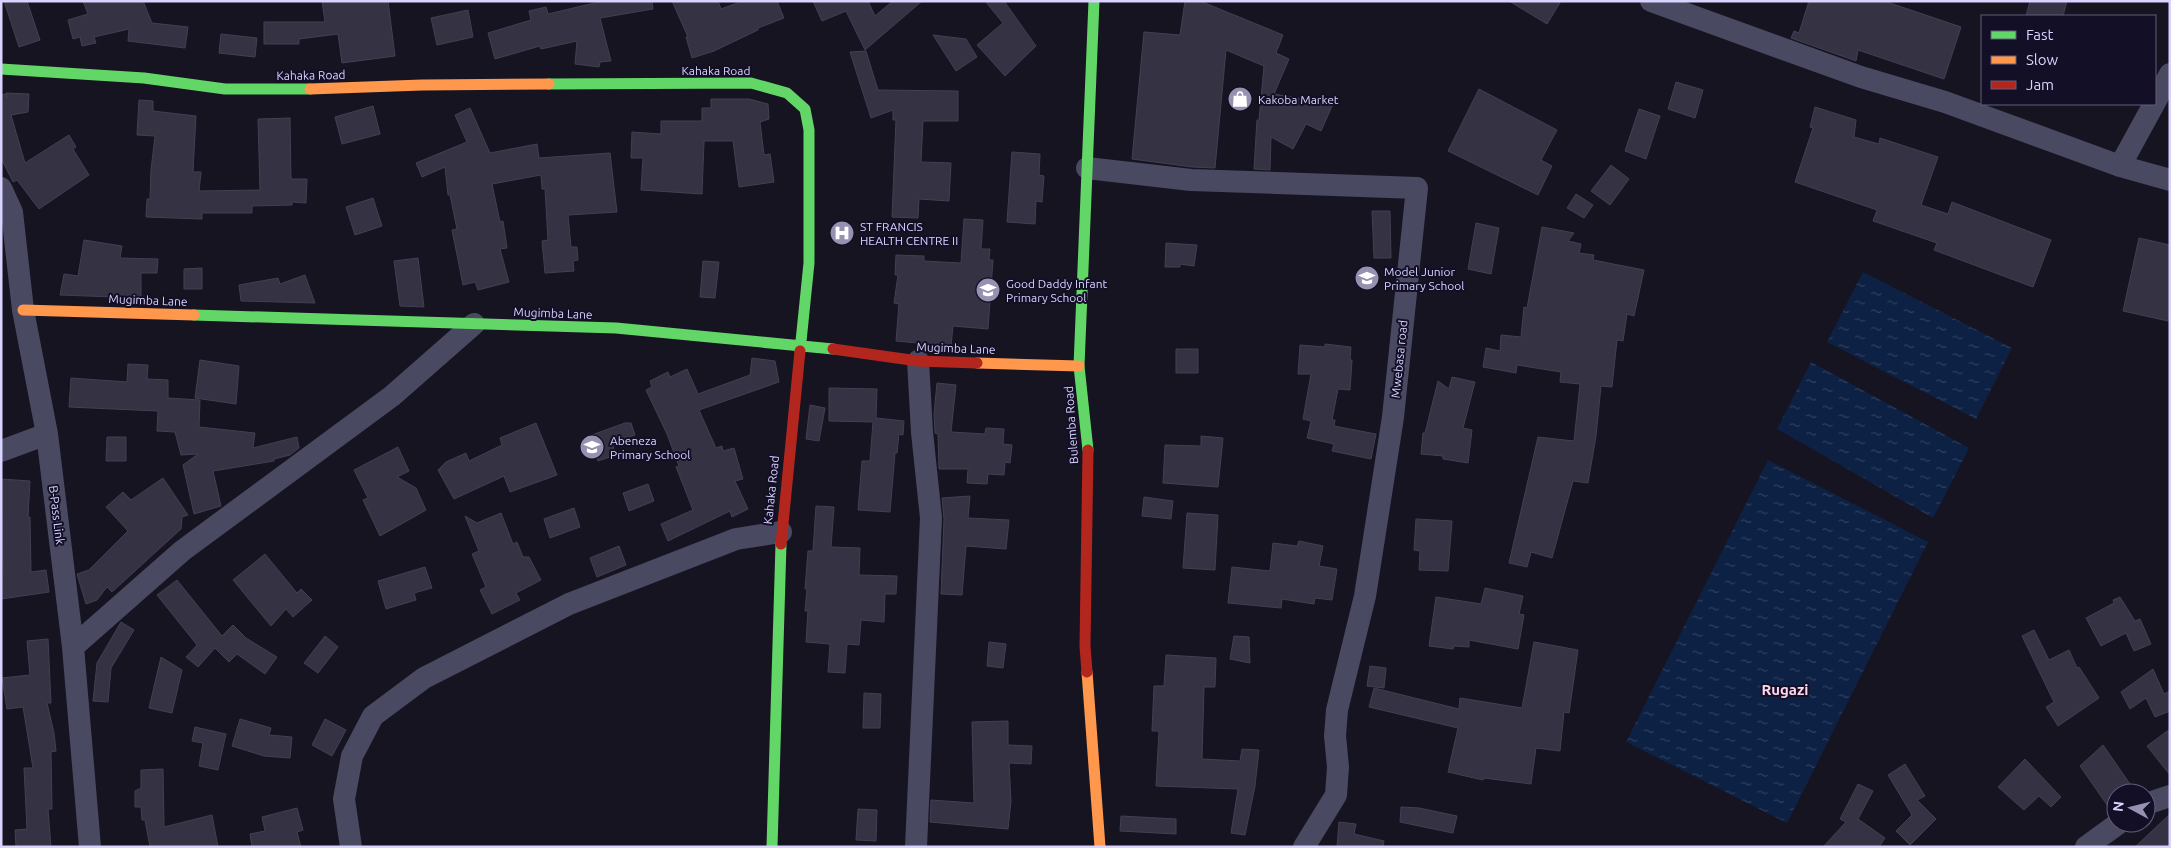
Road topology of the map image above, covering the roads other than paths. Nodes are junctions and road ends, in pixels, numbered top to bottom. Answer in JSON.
{"nodes":[{"id":1,"x":1110,"y":1,"type":"edge"},
{"id":2,"x":1650,"y":1,"type":"edge"},
{"id":3,"x":1094,"y":10,"type":"edge"},
{"id":4,"x":1,"y":69,"type":"edge"},
{"id":5,"x":2170,"y":74,"type":"edge"},
{"id":6,"x":2156,"y":99,"type":"edge"},
{"id":7,"x":2153,"y":105,"type":"edge"},
{"id":8,"x":2120,"y":166,"type":"junction"},
{"id":9,"x":1087,"y":168,"type":"junction"},
{"id":10,"x":2170,"y":180,"type":"edge"},
{"id":11,"x":1,"y":188,"type":"edge"},
{"id":12,"x":23,"y":310,"type":"junction"},
{"id":13,"x":474,"y":324,"type":"junction"},
{"id":14,"x":800,"y":345,"type":"junction"},
{"id":15,"x":918,"y":361,"type":"junction"},
{"id":16,"x":1080,"y":366,"type":"junction"},
{"id":17,"x":47,"y":434,"type":"junction"},
{"id":18,"x":1,"y":451,"type":"edge"},
{"id":19,"x":781,"y":532,"type":"junction"},
{"id":20,"x":74,"y":647,"type":"junction"},
{"id":21,"x":2170,"y":796,"type":"edge"},
{"id":22,"x":2156,"y":801,"type":"edge"},
{"id":23,"x":2106,"y":832,"type":"edge"},
{"id":24,"x":90,"y":847,"type":"edge"},
{"id":25,"x":350,"y":847,"type":"edge"},
{"id":26,"x":772,"y":847,"type":"edge"},
{"id":27,"x":916,"y":847,"type":"edge"},
{"id":28,"x":1100,"y":847,"type":"edge"},
{"id":29,"x":1304,"y":847,"type":"edge"},
{"id":30,"x":2086,"y":847,"type":"edge"}],
"edges":[{"from":1,"to":3,"type":"street"},
{"from":2,"to":8,"type":"street"},
{"from":3,"to":9,"type":"street","name":"Bulemba Road"},
{"from":4,"to":14,"type":"street","name":"Kahaka Road"},
{"from":5,"to":6,"type":"street"},
{"from":7,"to":8,"type":"street"},
{"from":8,"to":10,"type":"street"},
{"from":9,"to":16,"type":"street","name":"Bulemba Road"},
{"from":9,"to":29,"type":"street","name":"Mwebasa road"},
{"from":11,"to":12,"type":"street","name":"B-Pass Link"},
{"from":12,"to":13,"type":"street","name":"Mugimba Lane"},
{"from":12,"to":17,"type":"street","name":"B-Pass Link"},
{"from":13,"to":14,"type":"street","name":"Mugimba Lane"},
{"from":13,"to":20,"type":"street"},
{"from":14,"to":15,"type":"street","name":"Mugimba Lane"},
{"from":14,"to":19,"type":"street","name":"Kahaka Road"},
{"from":15,"to":16,"type":"street","name":"Mugimba Lane"},
{"from":15,"to":27,"type":"street"},
{"from":16,"to":28,"type":"street","name":"Bulemba Road"},
{"from":17,"to":18,"type":"street"},
{"from":17,"to":20,"type":"street","name":"B-Pass Link"},
{"from":19,"to":25,"type":"street"},
{"from":19,"to":26,"type":"street","name":"Kahaka Road"},
{"from":20,"to":24,"type":"street","name":"B-Pass Link"},
{"from":21,"to":22,"type":"street"},
{"from":23,"to":30,"type":"street"}]}
